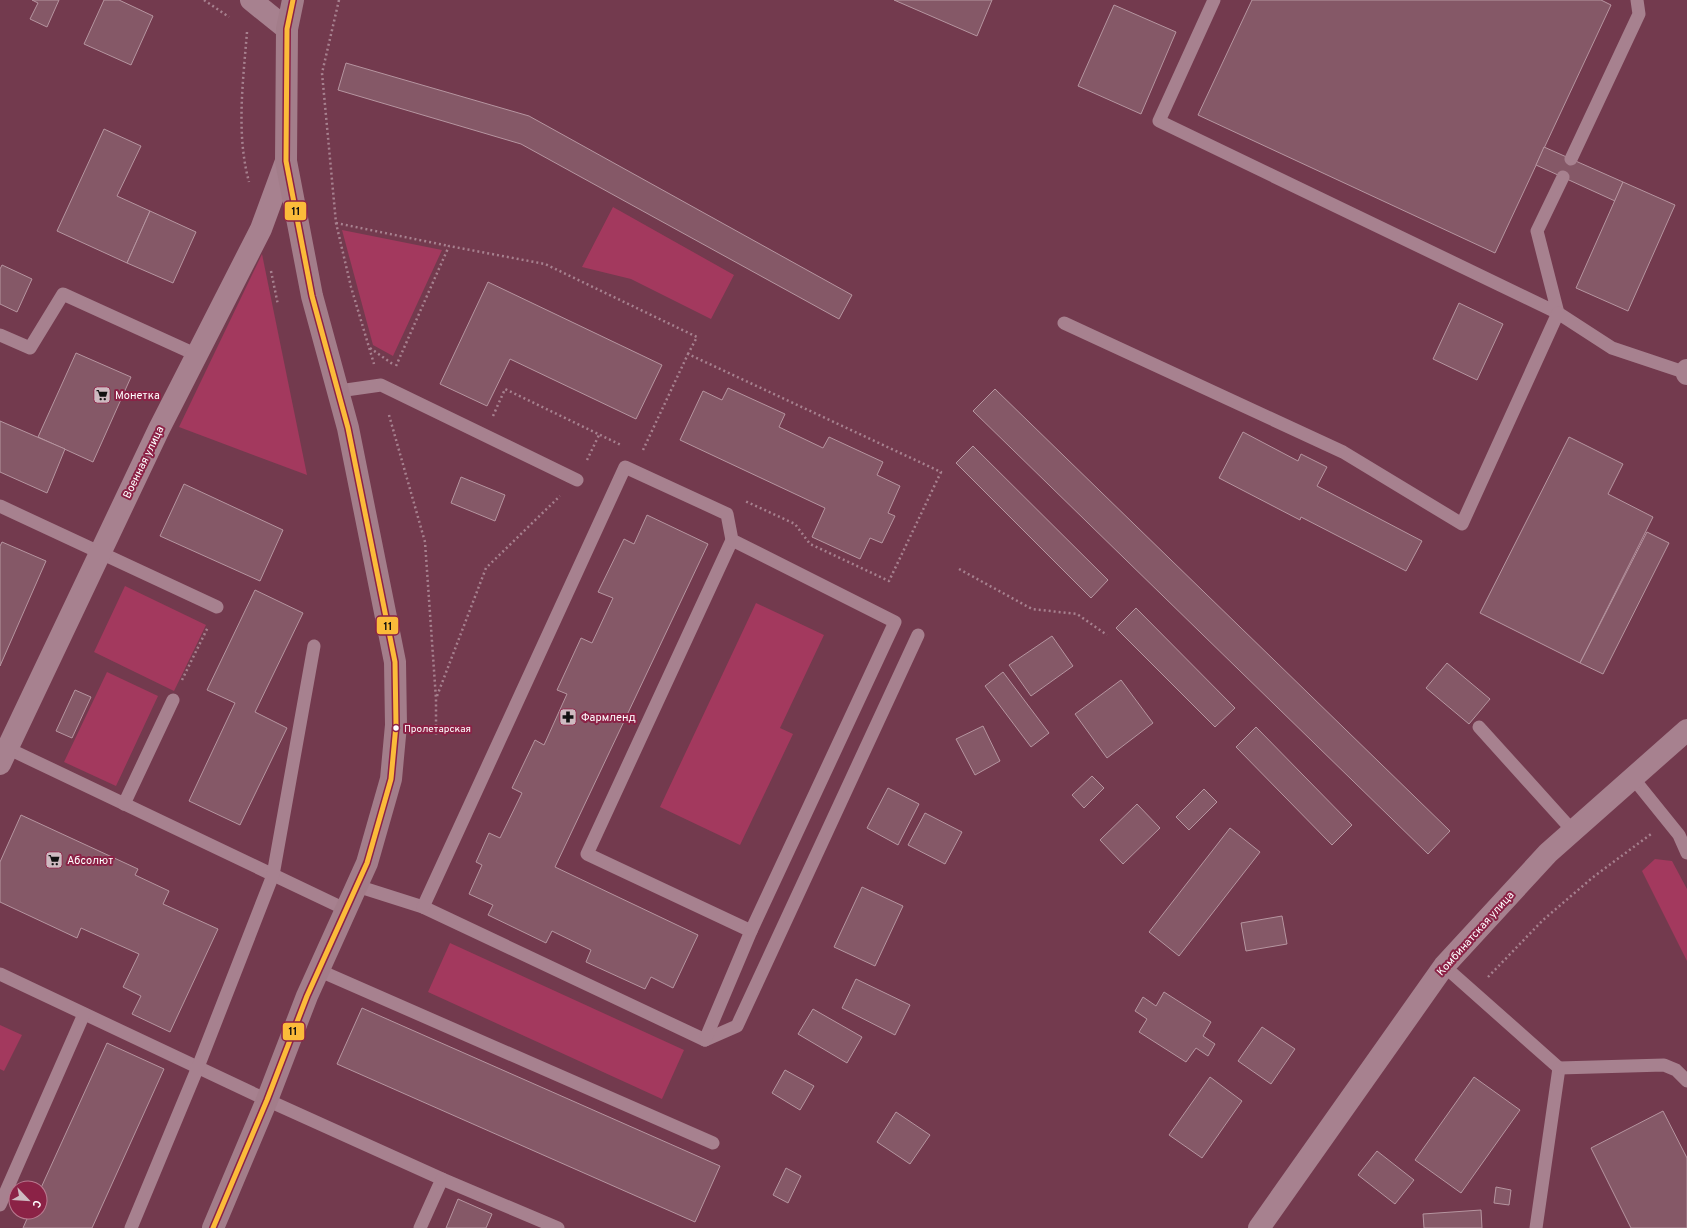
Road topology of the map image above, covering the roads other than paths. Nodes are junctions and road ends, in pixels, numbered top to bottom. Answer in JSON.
{"nodes":[{"id":1,"x":250,"y":0,"type":"edge"},
{"id":2,"x":293,"y":0,"type":"edge"},
{"id":3,"x":1214,"y":0,"type":"edge"},
{"id":4,"x":1637,"y":0,"type":"edge"},
{"id":5,"x":287,"y":29,"type":"junction"},
{"id":6,"x":1571,"y":159,"type":"dead end"},
{"id":7,"x":286,"y":160,"type":"junction"},
{"id":8,"x":1562,"y":177,"type":"dead end"},
{"id":9,"x":1558,"y":314,"type":"junction"},
{"id":10,"x":1064,"y":323,"type":"dead end"},
{"id":11,"x":0,"y":335,"type":"edge"},
{"id":12,"x":197,"y":355,"type":"junction"},
{"id":13,"x":1687,"y":372,"type":"edge"},
{"id":14,"x":339,"y":391,"type":"junction"},
{"id":15,"x":577,"y":480,"type":"road end"},
{"id":16,"x":0,"y":506,"type":"edge"},
{"id":17,"x":732,"y":540,"type":"junction"},
{"id":18,"x":100,"y":552,"type":"junction"},
{"id":19,"x":217,"y":607,"type":"road end"},
{"id":20,"x":918,"y":635,"type":"dead end"},
{"id":21,"x":314,"y":646,"type":"dead end"},
{"id":22,"x":173,"y":700,"type":"road end"},
{"id":23,"x":1479,"y":727,"type":"dead end"},
{"id":24,"x":1687,"y":730,"type":"edge"},
{"id":25,"x":4,"y":756,"type":"edge"},
{"id":26,"x":1633,"y":778,"type":"junction"},
{"id":27,"x":124,"y":804,"type":"junction"},
{"id":28,"x":1573,"y":831,"type":"junction"},
{"id":29,"x":1687,"y":853,"type":"edge"},
{"id":30,"x":273,"y":875,"type":"junction"},
{"id":31,"x":357,"y":886,"type":"junction"},
{"id":32,"x":423,"y":907,"type":"junction"},
{"id":33,"x":347,"y":910,"type":"junction"},
{"id":34,"x":751,"y":931,"type":"junction"},
{"id":35,"x":1444,"y":966,"type":"junction"},
{"id":36,"x":318,"y":970,"type":"junction"},
{"id":37,"x":0,"y":974,"type":"edge"},
{"id":38,"x":84,"y":1014,"type":"junction"},
{"id":39,"x":705,"y":1040,"type":"junction"},
{"id":40,"x":198,"y":1067,"type":"junction"},
{"id":41,"x":1559,"y":1068,"type":"junction"},
{"id":42,"x":1687,"y":1081,"type":"edge"},
{"id":43,"x":267,"y":1100,"type":"junction"},
{"id":44,"x":713,"y":1143,"type":"dead end"},
{"id":45,"x":442,"y":1179,"type":"junction"},
{"id":46,"x":0,"y":1205,"type":"edge"},
{"id":47,"x":131,"y":1228,"type":"edge"},
{"id":48,"x":214,"y":1228,"type":"edge"},
{"id":49,"x":420,"y":1228,"type":"edge"},
{"id":50,"x":558,"y":1228,"type":"edge"},
{"id":51,"x":1259,"y":1228,"type":"edge"},
{"id":52,"x":1536,"y":1228,"type":"edge"}],
"edges":[{"from":1,"to":5,"type":"street"},
{"from":2,"to":5,"type":"street"},
{"from":3,"to":9,"type":"lane"},
{"from":4,"to":6,"type":"lane"},
{"from":5,"to":7,"type":"street"},
{"from":7,"to":12,"type":"street","name":"Военная улица"},
{"from":7,"to":14,"type":"street"},
{"from":8,"to":9,"type":"lane"},
{"from":9,"to":10,"type":"lane"},
{"from":9,"to":13,"type":"lane"},
{"from":11,"to":12,"type":"lane"},
{"from":12,"to":18,"type":"street","name":"Военная улица"},
{"from":14,"to":15,"type":"lane"},
{"from":14,"to":31,"type":"street"},
{"from":16,"to":18,"type":"lane"},
{"from":17,"to":32,"type":"lane"},
{"from":17,"to":34,"type":"lane"},
{"from":17,"to":34,"type":"lane"},
{"from":18,"to":19,"type":"lane"},
{"from":18,"to":25,"type":"street","name":"Военная улица"},
{"from":20,"to":39,"type":"lane"},
{"from":21,"to":30,"type":"lane"},
{"from":22,"to":27,"type":"lane"},
{"from":23,"to":28,"type":"lane"},
{"from":24,"to":26,"type":"street","name":"Комбинатская улица"},
{"from":25,"to":27,"type":"lane"},
{"from":26,"to":28,"type":"street","name":"Комбинатская улица"},
{"from":26,"to":29,"type":"lane"},
{"from":27,"to":30,"type":"lane"},
{"from":28,"to":35,"type":"street","name":"Комбинатская улица"},
{"from":30,"to":33,"type":"lane"},
{"from":30,"to":40,"type":"lane"},
{"from":31,"to":32,"type":"lane"},
{"from":31,"to":33,"type":"street"},
{"from":32,"to":39,"type":"lane"},
{"from":33,"to":36,"type":"street"},
{"from":34,"to":39,"type":"lane"},
{"from":35,"to":41,"type":"lane"},
{"from":35,"to":51,"type":"street","name":"Комбинатская улица"},
{"from":36,"to":43,"type":"street"},
{"from":36,"to":44,"type":"lane"},
{"from":37,"to":38,"type":"lane"},
{"from":38,"to":40,"type":"lane"},
{"from":38,"to":46,"type":"lane"},
{"from":40,"to":43,"type":"lane"},
{"from":40,"to":47,"type":"lane"},
{"from":41,"to":42,"type":"lane"},
{"from":41,"to":52,"type":"lane"},
{"from":43,"to":45,"type":"lane"},
{"from":43,"to":48,"type":"street"},
{"from":45,"to":49,"type":"lane"},
{"from":45,"to":50,"type":"lane"}]}
